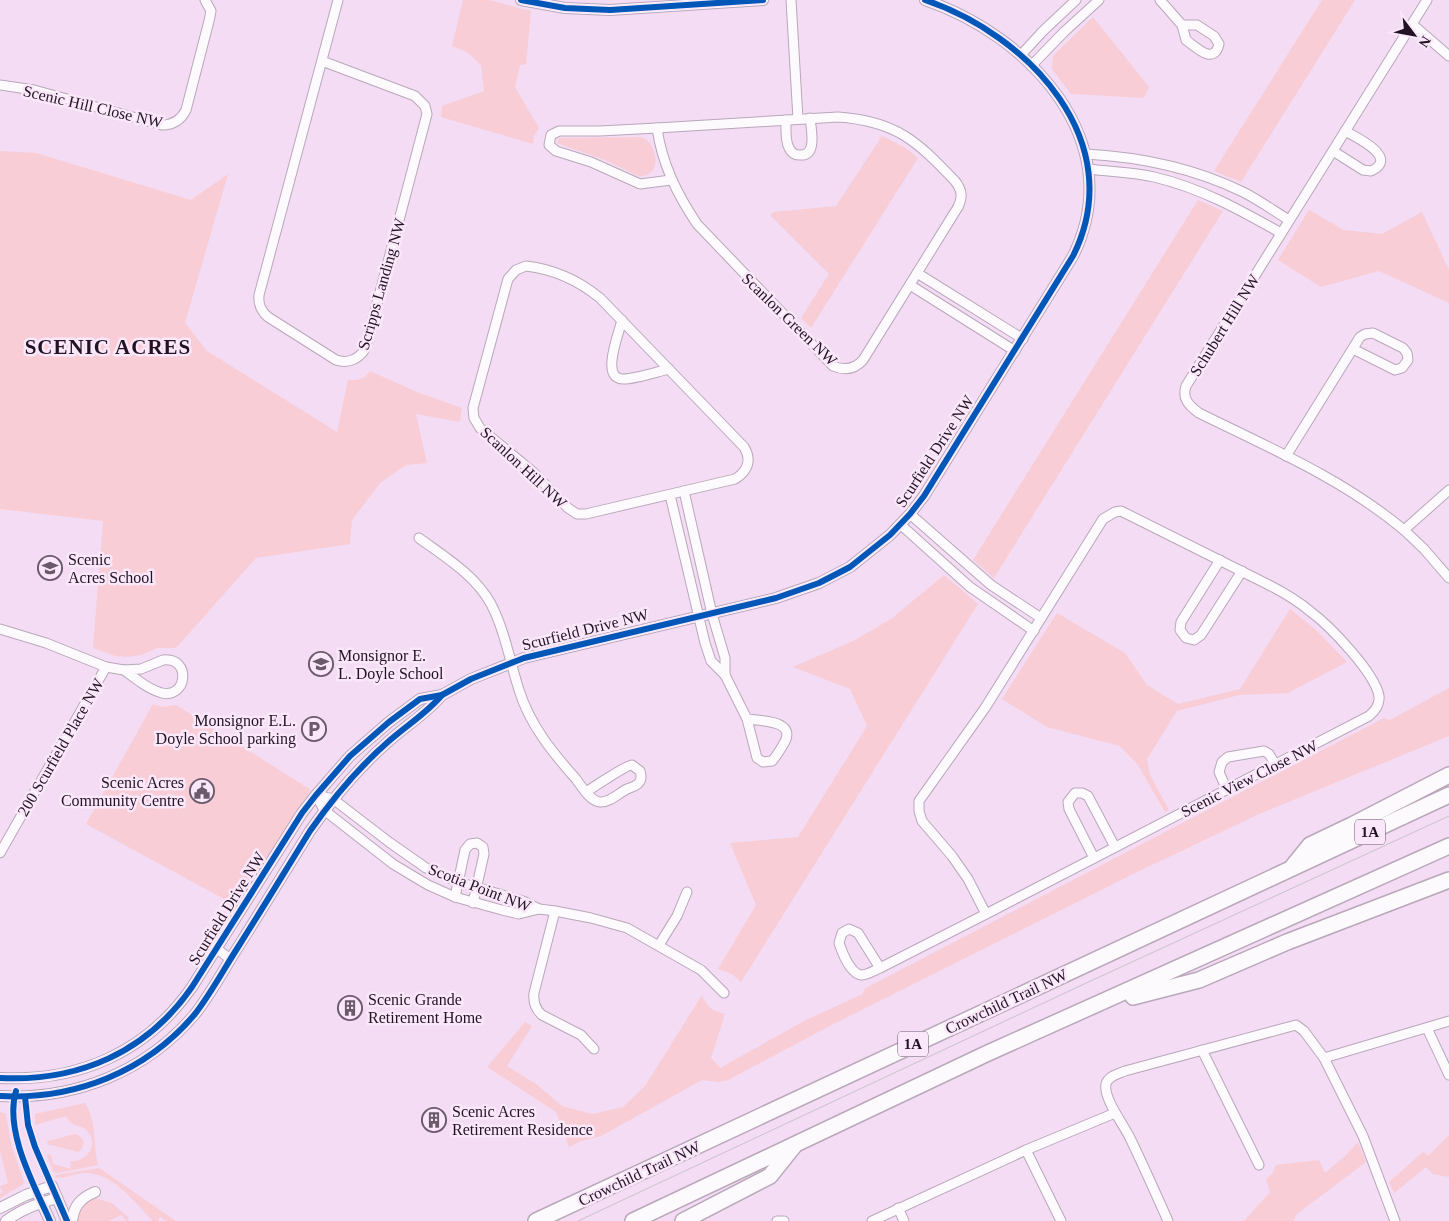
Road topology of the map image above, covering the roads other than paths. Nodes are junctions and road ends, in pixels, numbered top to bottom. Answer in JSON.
{"nodes":[{"id":1,"x":205,"y":0,"type":"edge"},
{"id":2,"x":338,"y":0,"type":"edge"},
{"id":3,"x":521,"y":0,"type":"edge"},
{"id":4,"x":763,"y":0,"type":"edge"},
{"id":5,"x":791,"y":0,"type":"edge"},
{"id":6,"x":925,"y":0,"type":"edge"},
{"id":7,"x":1075,"y":0,"type":"edge"},
{"id":8,"x":1099,"y":0,"type":"edge"},
{"id":9,"x":1160,"y":0,"type":"edge"},
{"id":10,"x":1427,"y":0,"type":"edge"},
{"id":11,"x":1085,"y":12,"type":"junction"},
{"id":12,"x":1412,"y":24,"type":"junction"},
{"id":13,"x":1182,"y":25,"type":"dead end"},
{"id":14,"x":1020,"y":55,"type":"junction"},
{"id":15,"x":1449,"y":56,"type":"edge"},
{"id":16,"x":322,"y":61,"type":"junction"},
{"id":17,"x":1032,"y":66,"type":"junction"},
{"id":18,"x":0,"y":85,"type":"edge"},
{"id":19,"x":810,"y":118,"type":"junction"},
{"id":20,"x":798,"y":119,"type":"junction"},
{"id":21,"x":786,"y":120,"type":"junction"},
{"id":22,"x":657,"y":128,"type":"junction"},
{"id":23,"x":1345,"y":131,"type":"junction"},
{"id":24,"x":1333,"y":151,"type":"junction"},
{"id":25,"x":1086,"y":154,"type":"junction"},
{"id":26,"x":1089,"y":170,"type":"junction"},
{"id":27,"x":1198,"y":173,"type":"junction"},
{"id":28,"x":671,"y":180,"type":"junction"},
{"id":29,"x":1194,"y":188,"type":"junction"},
{"id":30,"x":1289,"y":220,"type":"junction"},
{"id":31,"x":1281,"y":233,"type":"junction"},
{"id":32,"x":917,"y":273,"type":"junction"},
{"id":33,"x":910,"y":285,"type":"junction"},
{"id":34,"x":622,"y":320,"type":"junction"},
{"id":35,"x":1023,"y":339,"type":"junction"},
{"id":36,"x":1353,"y":349,"type":"junction"},
{"id":37,"x":1016,"y":351,"type":"junction"},
{"id":38,"x":669,"y":369,"type":"junction"},
{"id":39,"x":1286,"y":456,"type":"junction"},
{"id":40,"x":1449,"y":490,"type":"edge"},
{"id":41,"x":684,"y":491,"type":"junction"},
{"id":42,"x":670,"y":495,"type":"junction"},
{"id":43,"x":910,"y":514,"type":"junction"},
{"id":44,"x":901,"y":525,"type":"junction"},
{"id":45,"x":1404,"y":530,"type":"junction"},
{"id":46,"x":419,"y":538,"type":"dead end"},
{"id":47,"x":1220,"y":560,"type":"junction"},
{"id":48,"x":1242,"y":571,"type":"junction"},
{"id":49,"x":1449,"y":578,"type":"edge"},
{"id":50,"x":712,"y":614,"type":"junction"},
{"id":51,"x":698,"y":616,"type":"junction"},
{"id":52,"x":1041,"y":618,"type":"junction"},
{"id":53,"x":0,"y":629,"type":"edge"},
{"id":54,"x":1034,"y":630,"type":"junction"},
{"id":55,"x":511,"y":662,"type":"junction"},
{"id":56,"x":106,"y":667,"type":"junction"},
{"id":57,"x":124,"y":670,"type":"junction"},
{"id":58,"x":725,"y":674,"type":"junction"},
{"id":59,"x":442,"y":695,"type":"junction"},
{"id":60,"x":747,"y":719,"type":"junction"},
{"id":61,"x":1275,"y":764,"type":"junction"},
{"id":62,"x":1449,"y":776,"type":"edge"},
{"id":63,"x":1226,"y":790,"type":"junction"},
{"id":64,"x":586,"y":792,"type":"junction"},
{"id":65,"x":316,"y":795,"type":"junction"},
{"id":66,"x":1449,"y":795,"type":"edge"},
{"id":67,"x":333,"y":799,"type":"junction"},
{"id":68,"x":324,"y":810,"type":"junction"},
{"id":69,"x":1449,"y":846,"type":"edge"},
{"id":70,"x":1115,"y":847,"type":"junction"},
{"id":71,"x":0,"y":853,"type":"edge"},
{"id":72,"x":1094,"y":858,"type":"junction"},
{"id":73,"x":1291,"y":869,"type":"junction"},
{"id":74,"x":1449,"y":880,"type":"edge"},
{"id":75,"x":458,"y":882,"type":"junction"},
{"id":76,"x":477,"y":888,"type":"junction"},
{"id":77,"x":687,"y":892,"type":"dead end"},
{"id":78,"x":455,"y":896,"type":"junction"},
{"id":79,"x":473,"y":902,"type":"junction"},
{"id":80,"x":539,"y":909,"type":"junction"},
{"id":81,"x":555,"y":911,"type":"junction"},
{"id":82,"x":986,"y":914,"type":"junction"},
{"id":83,"x":659,"y":945,"type":"junction"},
{"id":84,"x":216,"y":948,"type":"junction"},
{"id":85,"x":230,"y":959,"type":"junction"},
{"id":86,"x":880,"y":968,"type":"junction"},
{"id":87,"x":724,"y":992,"type":"dead end"},
{"id":88,"x":1093,"y":1007,"type":"junction"},
{"id":89,"x":1449,"y":1022,"type":"edge"},
{"id":90,"x":1427,"y":1028,"type":"junction"},
{"id":91,"x":594,"y":1049,"type":"dead end"},
{"id":92,"x":1202,"y":1050,"type":"junction"},
{"id":93,"x":1324,"y":1058,"type":"junction"},
{"id":94,"x":1449,"y":1075,"type":"edge"},
{"id":95,"x":0,"y":1078,"type":"edge"},
{"id":96,"x":0,"y":1096,"type":"edge"},
{"id":97,"x":1115,"y":1113,"type":"junction"},
{"id":98,"x":797,"y":1143,"type":"junction"},
{"id":99,"x":1026,"y":1150,"type":"junction"},
{"id":100,"x":1259,"y":1165,"type":"dead end"},
{"id":101,"x":37,"y":1191,"type":"junction"},
{"id":102,"x":95,"y":1192,"type":"dead end"},
{"id":103,"x":57,"y":1198,"type":"junction"},
{"id":104,"x":42,"y":1202,"type":"junction"},
{"id":105,"x":0,"y":1208,"type":"edge"},
{"id":106,"x":898,"y":1208,"type":"junction"},
{"id":107,"x":6,"y":1221,"type":"edge"},
{"id":108,"x":50,"y":1221,"type":"edge"},
{"id":109,"x":67,"y":1221,"type":"edge"},
{"id":110,"x":72,"y":1221,"type":"edge"},
{"id":111,"x":536,"y":1221,"type":"edge"},
{"id":112,"x":633,"y":1221,"type":"edge"},
{"id":113,"x":683,"y":1221,"type":"edge"},
{"id":114,"x":777,"y":1221,"type":"edge"},
{"id":115,"x":784,"y":1221,"type":"edge"},
{"id":116,"x":872,"y":1221,"type":"edge"},
{"id":117,"x":904,"y":1221,"type":"edge"},
{"id":118,"x":1060,"y":1221,"type":"edge"},
{"id":119,"x":1168,"y":1221,"type":"edge"},
{"id":120,"x":1395,"y":1221,"type":"edge"}],
"edges":[{"from":1,"to":18,"type":"street","name":"Scenic Hill Close NW"},
{"from":2,"to":16,"type":"street","name":"Scripps Landing NW"},
{"from":3,"to":4,"type":"street"},
{"from":5,"to":20,"type":"street"},
{"from":6,"to":14,"type":"street","name":"Scurfield Drive NW"},
{"from":7,"to":11,"type":"street"},
{"from":7,"to":14,"type":"street"},
{"from":8,"to":11,"type":"street"},
{"from":9,"to":13,"type":"street"},
{"from":10,"to":12,"type":"street","name":"Schubert Hill NW"},
{"from":11,"to":17,"type":"street"},
{"from":12,"to":15,"type":"street"},
{"from":12,"to":23,"type":"street","name":"Schubert Hill NW"},
{"from":14,"to":17,"type":"street","name":"Scurfield Drive NW"},
{"from":16,"to":16,"type":"street","name":"Scripps Landing NW"},
{"from":17,"to":25,"type":"street","name":"Scurfield Drive NW"},
{"from":19,"to":20,"type":"street","name":"Scanlon Green NW"},
{"from":19,"to":21,"type":"street"},
{"from":19,"to":32,"type":"street","name":"Scanlon Green NW"},
{"from":20,"to":21,"type":"street","name":"Scanlon Green NW"},
{"from":21,"to":22,"type":"street","name":"Scanlon Green NW"},
{"from":22,"to":28,"type":"street","name":"Scanlon Green NW"},
{"from":22,"to":28,"type":"street","name":"Scanlon Green NW"},
{"from":23,"to":24,"type":"street","name":"Schubert Hill NW"},
{"from":23,"to":24,"type":"street"},
{"from":24,"to":30,"type":"street","name":"Schubert Hill NW"},
{"from":25,"to":26,"type":"street","name":"Scurfield Drive NW"},
{"from":25,"to":27,"type":"street"},
{"from":26,"to":29,"type":"street"},
{"from":26,"to":35,"type":"street","name":"Scurfield Drive NW"},
{"from":27,"to":29,"type":"street"},
{"from":27,"to":30,"type":"street"},
{"from":28,"to":33,"type":"street","name":"Scanlon Green NW"},
{"from":29,"to":31,"type":"street"},
{"from":30,"to":31,"type":"street","name":"Schubert Hill NW"},
{"from":31,"to":39,"type":"street","name":"Schubert Hill NW"},
{"from":32,"to":33,"type":"street","name":"Scanlon Green NW"},
{"from":32,"to":35,"type":"street"},
{"from":33,"to":37,"type":"street"},
{"from":34,"to":38,"type":"street","name":"Scanlon Hill NW"},
{"from":34,"to":38,"type":"street"},
{"from":34,"to":42,"type":"street","name":"Scanlon Hill NW"},
{"from":35,"to":37,"type":"street","name":"Scurfield Drive NW"},
{"from":36,"to":36,"type":"street"},
{"from":36,"to":39,"type":"street"},
{"from":37,"to":43,"type":"street","name":"Scurfield Drive NW"},
{"from":38,"to":41,"type":"street","name":"Scanlon Hill NW"},
{"from":39,"to":45,"type":"street","name":"Schubert Hill NW"},
{"from":40,"to":45,"type":"street"},
{"from":41,"to":42,"type":"street","name":"Scanlon Hill NW"},
{"from":41,"to":50,"type":"street"},
{"from":42,"to":51,"type":"street"},
{"from":43,"to":44,"type":"street","name":"Scurfield Drive NW"},
{"from":43,"to":52,"type":"street"},
{"from":44,"to":50,"type":"street","name":"Scurfield Drive NW"},
{"from":44,"to":54,"type":"street"},
{"from":45,"to":49,"type":"street","name":"Schubert Hill NW"},
{"from":46,"to":55,"type":"street"},
{"from":47,"to":48,"type":"street","name":"Scenic View Close NW"},
{"from":47,"to":48,"type":"street"},
{"from":47,"to":52,"type":"street","name":"Scenic View Close NW"},
{"from":48,"to":61,"type":"street","name":"Scenic View Close NW"},
{"from":50,"to":51,"type":"street","name":"Scurfield Drive NW"},
{"from":50,"to":58,"type":"street"},
{"from":51,"to":55,"type":"street","name":"Scurfield Drive NW"},
{"from":51,"to":58,"type":"street"},
{"from":52,"to":54,"type":"street","name":"Scenic View Close NW"},
{"from":53,"to":56,"type":"street"},
{"from":54,"to":82,"type":"street","name":"Scenic View Close NW"},
{"from":55,"to":59,"type":"street","name":"Scurfield Drive NW"},
{"from":55,"to":64,"type":"street"},
{"from":56,"to":57,"type":"street"},
{"from":56,"to":71,"type":"street","name":"200 Scurfield Place NW"},
{"from":57,"to":57,"type":"street"},
{"from":58,"to":60,"type":"street"},
{"from":59,"to":65,"type":"street","name":"Scurfield Drive NW"},
{"from":59,"to":67,"type":"street","name":"Scurfield Drive NW"},
{"from":60,"to":60,"type":"street"},
{"from":61,"to":63,"type":"street","name":"Scenic View Close NW"},
{"from":61,"to":63,"type":"street"},
{"from":62,"to":73,"type":"highway"},
{"from":63,"to":70,"type":"street","name":"Scenic View Close NW"},
{"from":64,"to":64,"type":"street"},
{"from":65,"to":67,"type":"street","name":"Scotia Point NW"},
{"from":65,"to":68,"type":"street","name":"Scotia Point NW"},
{"from":65,"to":84,"type":"street","name":"Scurfield Drive NW"},
{"from":66,"to":73,"type":"highway","name":"Crowchild Trail NW","number":"1A"},
{"from":67,"to":68,"type":"street","name":"Scurfield Drive NW"},
{"from":67,"to":75,"type":"street","name":"Scotia Point NW"},
{"from":68,"to":78,"type":"street","name":"Scotia Point NW"},
{"from":68,"to":85,"type":"street","name":"Scurfield Drive NW"},
{"from":69,"to":88,"type":"highway","number":"1A"},
{"from":70,"to":72,"type":"street","name":"Scenic View Close NW"},
{"from":70,"to":72,"type":"street"},
{"from":72,"to":82,"type":"street","name":"Scenic View Close NW"},
{"from":73,"to":111,"type":"highway","name":"Crowchild Trail NW","number":"1A"},
{"from":74,"to":88,"type":"highway"},
{"from":75,"to":76,"type":"street","name":"Scotia Point NW"},
{"from":75,"to":76,"type":"street"},
{"from":75,"to":78,"type":"street"},
{"from":76,"to":79,"type":"street"},
{"from":76,"to":80,"type":"street","name":"Scotia Point NW"},
{"from":77,"to":83,"type":"street"},
{"from":78,"to":79,"type":"street","name":"Scotia Point NW"},
{"from":79,"to":80,"type":"street","name":"Scotia Point NW"},
{"from":80,"to":81,"type":"street","name":"Scotia Point NW"},
{"from":81,"to":83,"type":"street","name":"Scotia Point NW"},
{"from":81,"to":91,"type":"street"},
{"from":82,"to":86,"type":"street"},
{"from":83,"to":87,"type":"street","name":"Scotia Point NW"},
{"from":84,"to":85,"type":"street"},
{"from":84,"to":95,"type":"street","name":"Scurfield Drive NW"},
{"from":85,"to":96,"type":"street","name":"Scurfield Drive NW"},
{"from":86,"to":86,"type":"street"},
{"from":88,"to":98,"type":"highway","number":"1A"},
{"from":89,"to":90,"type":"street"},
{"from":90,"to":93,"type":"street"},
{"from":90,"to":94,"type":"street"},
{"from":92,"to":93,"type":"street"},
{"from":92,"to":97,"type":"street"},
{"from":92,"to":100,"type":"street"},
{"from":93,"to":120,"type":"street"},
{"from":97,"to":99,"type":"street"},
{"from":97,"to":119,"type":"street"},
{"from":98,"to":112,"type":"highway","number":"1A"},
{"from":98,"to":113,"type":"highway"},
{"from":99,"to":106,"type":"street"},
{"from":99,"to":118,"type":"street"},
{"from":101,"to":103,"type":"street"},
{"from":101,"to":104,"type":"street"},
{"from":101,"to":105,"type":"street"},
{"from":102,"to":110,"type":"street"},
{"from":103,"to":104,"type":"street"},
{"from":103,"to":109,"type":"street"},
{"from":104,"to":107,"type":"street"},
{"from":104,"to":108,"type":"street"},
{"from":106,"to":116,"type":"street"},
{"from":106,"to":117,"type":"street"},
{"from":114,"to":115,"type":"street"}]}
